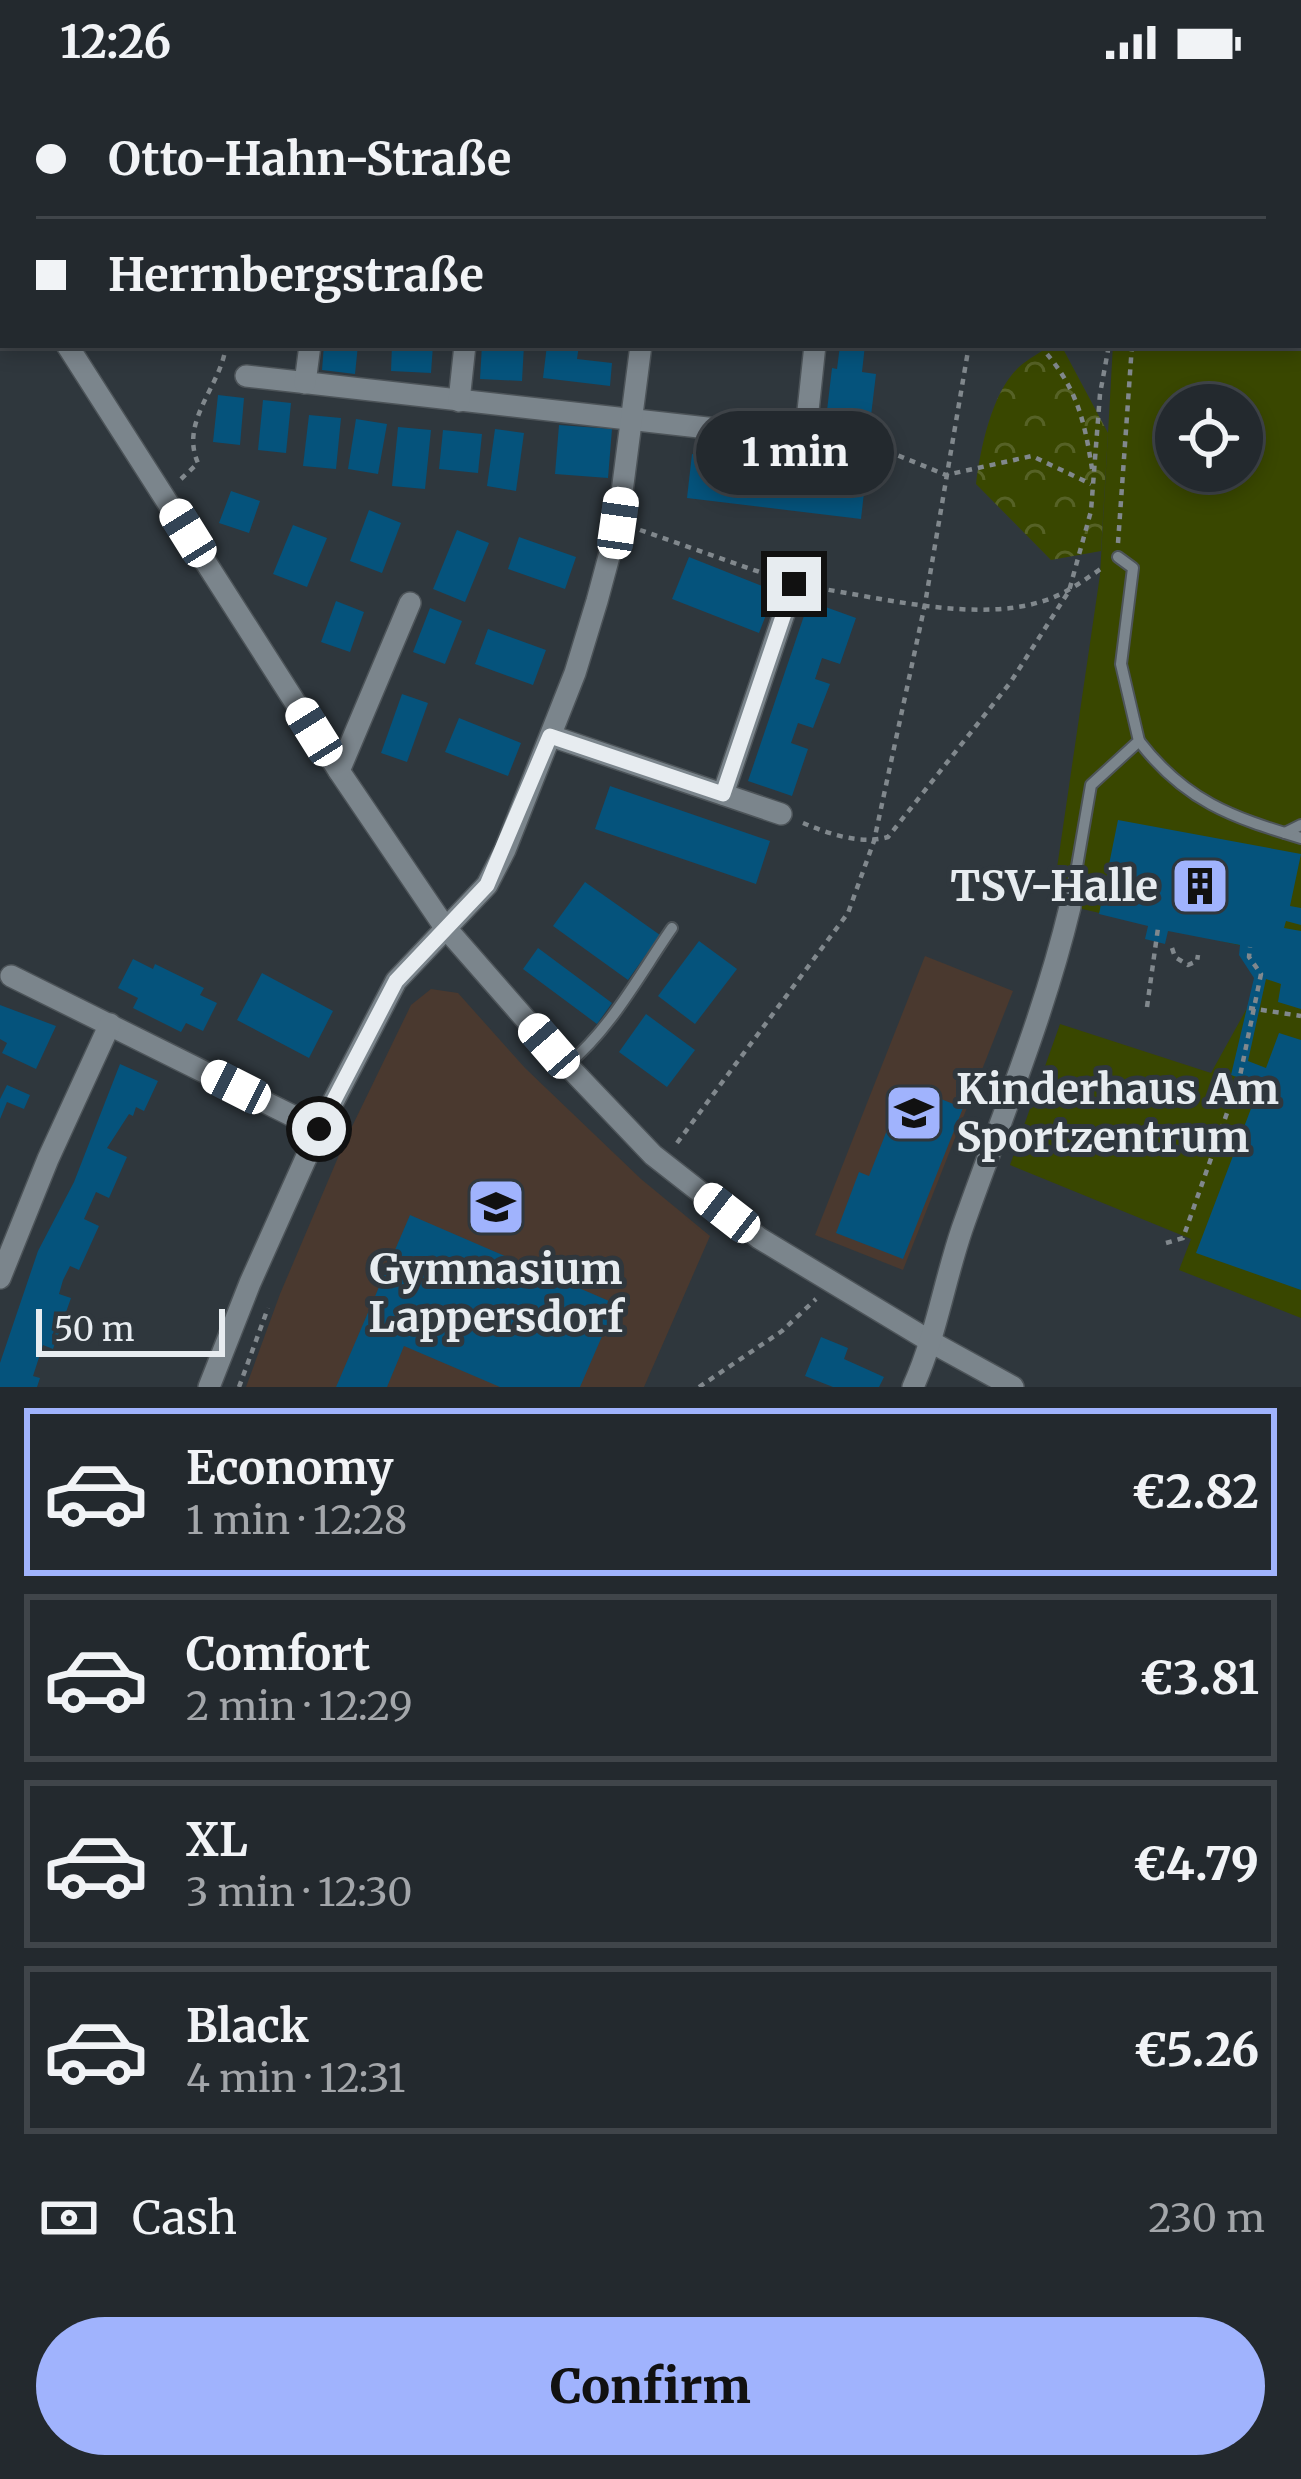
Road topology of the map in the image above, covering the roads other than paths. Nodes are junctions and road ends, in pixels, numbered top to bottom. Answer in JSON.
{"nodes":[{"id":1,"x":69,"y":348,"type":"edge"},
{"id":2,"x":310,"y":348,"type":"edge"},
{"id":3,"x":466,"y":348,"type":"edge"},
{"id":4,"x":641,"y":348,"type":"edge"},
{"id":5,"x":815,"y":348,"type":"edge"},
{"id":6,"x":246,"y":376,"type":"dead end"},
{"id":7,"x":305,"y":383,"type":"junction"},
{"id":8,"x":459,"y":401,"type":"junction"},
{"id":9,"x":633,"y":421,"type":"junction"},
{"id":10,"x":1118,"y":557,"type":"road end"},
{"id":11,"x":794,"y":584,"type":"road end"},
{"id":12,"x":410,"y":603,"type":"dead end"},
{"id":13,"x":550,"y":736,"type":"junction"},
{"id":14,"x":1139,"y":741,"type":"junction"},
{"id":15,"x":339,"y":771,"type":"junction"},
{"id":16,"x":723,"y":794,"type":"junction"},
{"id":17,"x":781,"y":814,"type":"road end"},
{"id":18,"x":1301,"y":825,"type":"edge"},
{"id":19,"x":1285,"y":833,"type":"junction"},
{"id":20,"x":1301,"y":838,"type":"edge"},
{"id":21,"x":1070,"y":907,"type":"joint"},
{"id":22,"x":444,"y":926,"type":"junction"},
{"id":23,"x":672,"y":928,"type":"dead end"},
{"id":24,"x":11,"y":976,"type":"dead end"},
{"id":25,"x":110,"y":1024,"type":"junction"},
{"id":26,"x":567,"y":1064,"type":"junction"},
{"id":27,"x":319,"y":1129,"type":"junction"},
{"id":28,"x":0,"y":1278,"type":"edge"},
{"id":29,"x":933,"y":1343,"type":"junction"},
{"id":30,"x":209,"y":1387,"type":"edge"},
{"id":31,"x":913,"y":1387,"type":"edge"},
{"id":32,"x":1013,"y":1387,"type":"edge"}],
"edges":[{"from":1,"to":15,"type":"street"},
{"from":2,"to":7,"type":"street"},
{"from":3,"to":8,"type":"street"},
{"from":4,"to":9,"type":"street"},
{"from":5,"to":9,"type":"street"},
{"from":6,"to":7,"type":"street"},
{"from":7,"to":8,"type":"street"},
{"from":8,"to":9,"type":"street"},
{"from":9,"to":13,"type":"street"},
{"from":10,"to":14,"type":"lane"},
{"from":11,"to":16,"type":"street"},
{"from":12,"to":15,"type":"street"},
{"from":13,"to":16,"type":"street"},
{"from":13,"to":22,"type":"street"},
{"from":14,"to":19,"type":"lane"},
{"from":14,"to":21,"type":"lane"},
{"from":15,"to":22,"type":"street"},
{"from":16,"to":17,"type":"street"},
{"from":18,"to":19,"type":"lane"},
{"from":19,"to":20,"type":"lane"},
{"from":21,"to":29,"type":"street"},
{"from":22,"to":26,"type":"street"},
{"from":22,"to":27,"type":"street"},
{"from":23,"to":26,"type":"lane"},
{"from":24,"to":25,"type":"street"},
{"from":25,"to":27,"type":"street"},
{"from":25,"to":28,"type":"street"},
{"from":26,"to":29,"type":"street"},
{"from":27,"to":30,"type":"street"},
{"from":29,"to":31,"type":"street"},
{"from":29,"to":32,"type":"street"}]}
